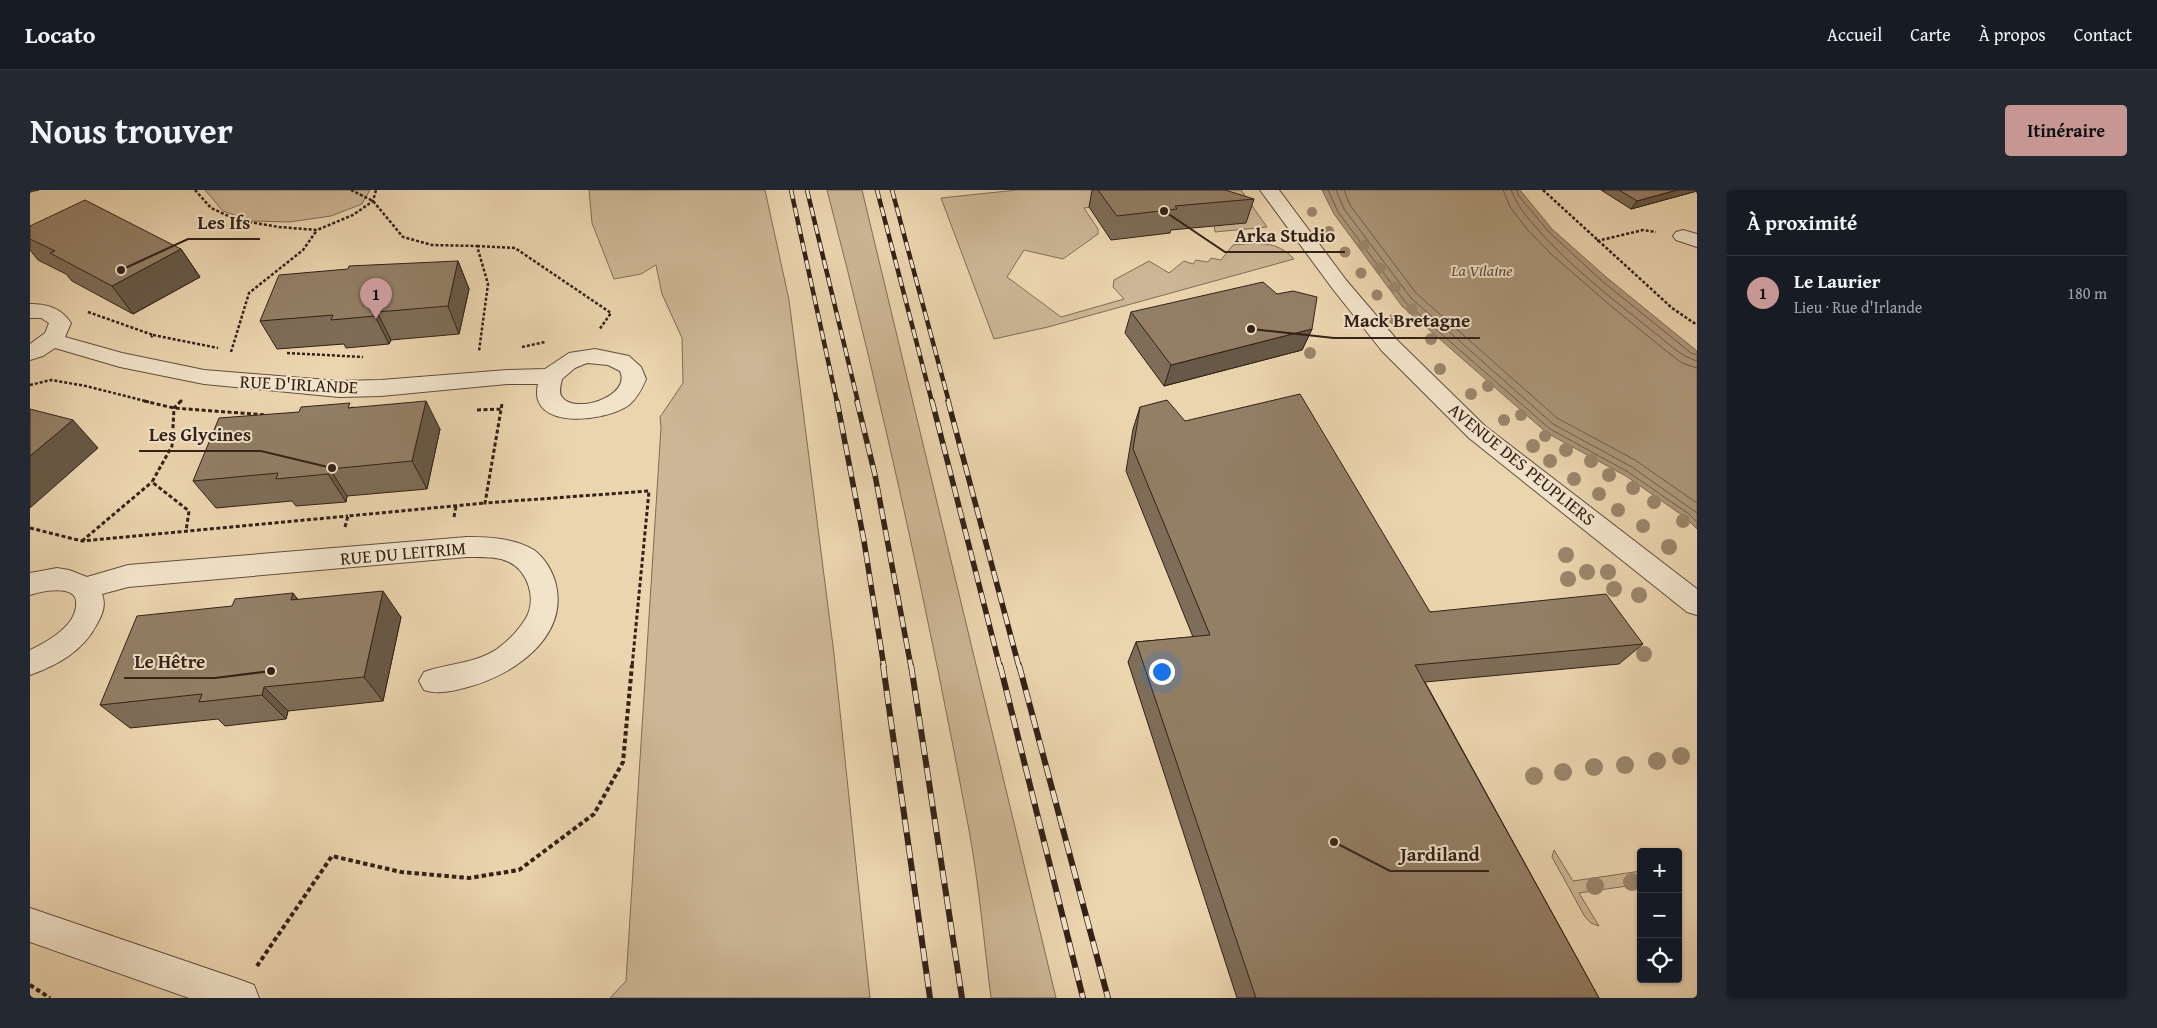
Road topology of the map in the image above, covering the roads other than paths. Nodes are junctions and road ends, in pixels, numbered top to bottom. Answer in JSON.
{"nodes":[{"id":1,"x":1269,"y":190,"type":"edge"},
{"id":2,"x":30,"y":311,"type":"edge"},
{"id":3,"x":52,"y":340,"type":"junction"},
{"id":4,"x":30,"y":353,"type":"edge"},
{"id":5,"x":551,"y":376,"type":"dead end"},
{"id":6,"x":30,"y":584,"type":"edge"},
{"id":7,"x":85,"y":588,"type":"junction"},
{"id":8,"x":1697,"y":604,"type":"edge"},
{"id":9,"x":30,"y":663,"type":"edge"},
{"id":10,"x":434,"y":681,"type":"dead end"},
{"id":11,"x":30,"y":925,"type":"edge"},
{"id":12,"x":241,"y":998,"type":"edge"}],
"edges":[{"from":1,"to":8,"type":"street","name":"AVENUE DES PEUPLIERS"},
{"from":2,"to":3,"type":"street"},
{"from":3,"to":4,"type":"street"},
{"from":3,"to":5,"type":"street","name":"RUE D'IRLANDE"},
{"from":6,"to":7,"type":"street"},
{"from":7,"to":9,"type":"street"},
{"from":7,"to":10,"type":"street","name":"RUE DU LEITRIM"},
{"from":11,"to":12,"type":"street"}]}
